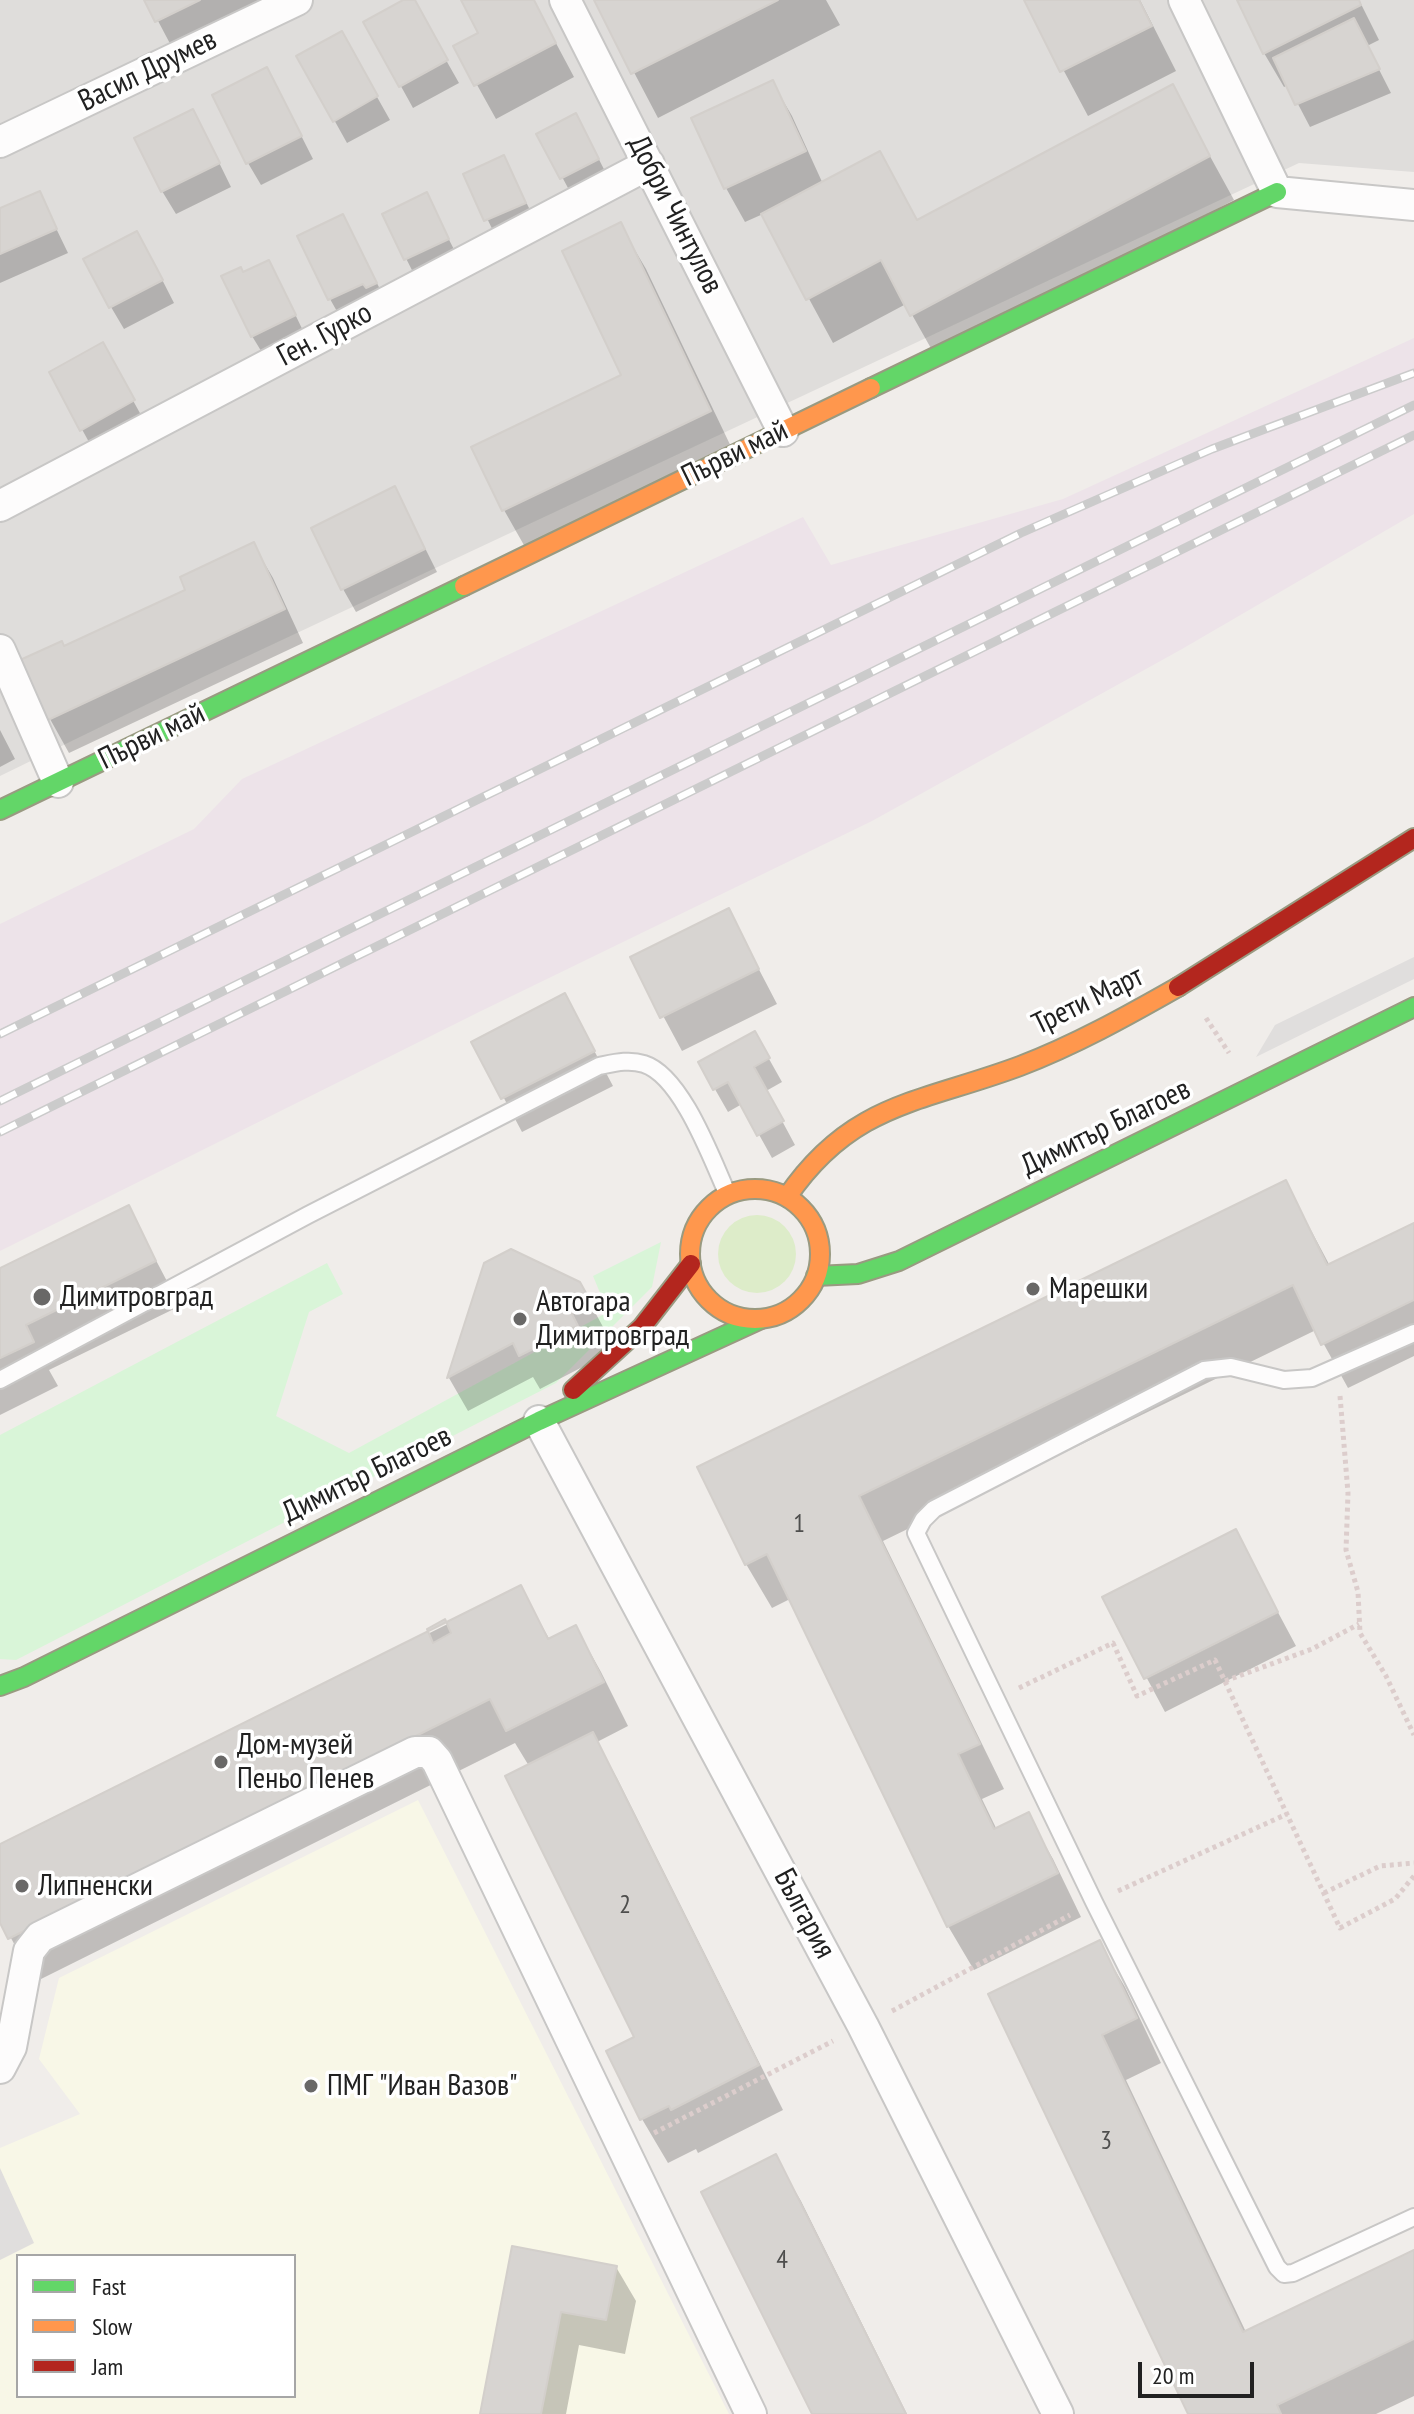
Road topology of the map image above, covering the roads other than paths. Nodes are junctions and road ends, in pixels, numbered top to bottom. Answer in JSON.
{"nodes":[{"id":1,"x":297,"y":0,"type":"edge"},
{"id":2,"x":565,"y":0,"type":"edge"},
{"id":3,"x":1184,"y":0,"type":"edge"},
{"id":4,"x":0,"y":142,"type":"edge"},
{"id":5,"x":649,"y":164,"type":"junction"},
{"id":6,"x":1277,"y":192,"type":"junction"},
{"id":7,"x":1414,"y":205,"type":"edge"},
{"id":8,"x":783,"y":431,"type":"junction"},
{"id":9,"x":0,"y":506,"type":"edge"},
{"id":10,"x":0,"y":650,"type":"edge"},
{"id":11,"x":58,"y":782,"type":"junction"},
{"id":12,"x":0,"y":810,"type":"edge"},
{"id":13,"x":1414,"y":838,"type":"edge"},
{"id":14,"x":1414,"y":1007,"type":"edge"},
{"id":15,"x":728,"y":1195,"type":"junction"},
{"id":16,"x":787,"y":1197,"type":"junction"},
{"id":17,"x":691,"y":1264,"type":"junction"},
{"id":18,"x":816,"y":1276,"type":"junction"},
{"id":19,"x":761,"y":1319,"type":"junction"},
{"id":20,"x":1414,"y":1333,"type":"edge"},
{"id":21,"x":0,"y":1380,"type":"edge"},
{"id":22,"x":539,"y":1421,"type":"junction"},
{"id":23,"x":0,"y":1674,"type":"edge"},
{"id":24,"x":24,"y":1677,"type":"junction"},
{"id":25,"x":0,"y":1686,"type":"edge"},
{"id":26,"x":0,"y":2068,"type":"edge"},
{"id":27,"x":1414,"y":2217,"type":"edge"},
{"id":28,"x":751,"y":2414,"type":"edge"},
{"id":29,"x":1058,"y":2414,"type":"edge"}],
"edges":[{"from":1,"to":4,"type":"street","name":"Васил Друмев"},
{"from":2,"to":5,"type":"street","name":"Добри Чинтулов"},
{"from":3,"to":6,"type":"street"},
{"from":5,"to":8,"type":"street","name":"Добри Чинтулов"},
{"from":5,"to":9,"type":"street","name":"Ген. Гурко"},
{"from":6,"to":7,"type":"street"},
{"from":6,"to":8,"type":"street","name":"Първи май"},
{"from":8,"to":11,"type":"street","name":"Първи май"},
{"from":10,"to":11,"type":"street"},
{"from":11,"to":12,"type":"street","name":"Първи май"},
{"from":13,"to":16,"type":"street","name":"Трети Март"},
{"from":14,"to":18,"type":"street","name":"Димитър Благоев"},
{"from":15,"to":16,"type":"street"},
{"from":15,"to":17,"type":"street"},
{"from":15,"to":21,"type":"lane"},
{"from":16,"to":18,"type":"street"},
{"from":17,"to":19,"type":"street"},
{"from":17,"to":22,"type":"street"},
{"from":18,"to":19,"type":"street"},
{"from":19,"to":22,"type":"street","name":"Димитър Благоев"},
{"from":20,"to":27,"type":"lane"},
{"from":22,"to":24,"type":"street","name":"Димитър Благоев"},
{"from":22,"to":29,"type":"street","name":"България"},
{"from":23,"to":24,"type":"lane"},
{"from":24,"to":25,"type":"street","name":"Димитър Благоев"},
{"from":26,"to":28,"type":"street"}]}
